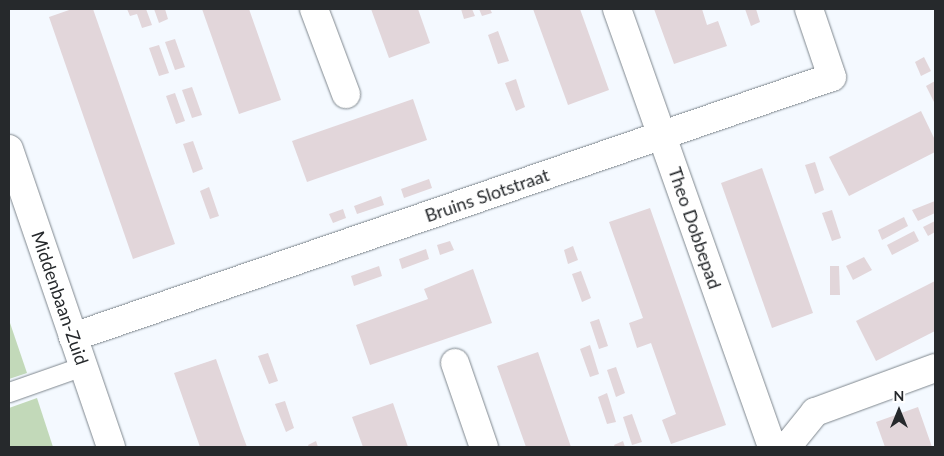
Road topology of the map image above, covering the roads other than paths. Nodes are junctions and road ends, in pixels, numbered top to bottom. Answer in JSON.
{"nodes":[{"id":1,"x":314,"y":9,"type":"edge"},
{"id":2,"x":617,"y":9,"type":"edge"},
{"id":3,"x":809,"y":9,"type":"edge"},
{"id":4,"x":346,"y":94,"type":"dead end"},
{"id":5,"x":663,"y":136,"type":"junction"},
{"id":6,"x":9,"y":149,"type":"edge"},
{"id":7,"x":73,"y":337,"type":"junction"},
{"id":8,"x":455,"y":363,"type":"dead end"},
{"id":9,"x":83,"y":366,"type":"junction"},
{"id":10,"x":935,"y":371,"type":"edge"},
{"id":11,"x":9,"y":392,"type":"edge"},
{"id":12,"x":111,"y":447,"type":"edge"},
{"id":13,"x":484,"y":447,"type":"edge"},
{"id":14,"x":772,"y":447,"type":"edge"},
{"id":15,"x":778,"y":447,"type":"edge"}],
"edges":[{"from":1,"to":4,"type":"street"},
{"from":2,"to":5,"type":"street","name":"Theo Dobbepad"},
{"from":3,"to":5,"type":"street","name":"Bruins Slotstraat"},
{"from":5,"to":7,"type":"street","name":"Bruins Slotstraat"},
{"from":5,"to":14,"type":"street","name":"Theo Dobbepad"},
{"from":6,"to":7,"type":"street","name":"Middenbaan-Zuid"},
{"from":7,"to":9,"type":"street","name":"Middenbaan-Zuid"},
{"from":8,"to":13,"type":"street"},
{"from":9,"to":11,"type":"lane"},
{"from":9,"to":12,"type":"street","name":"Middenbaan-Zuid"},
{"from":10,"to":15,"type":"street"}]}
